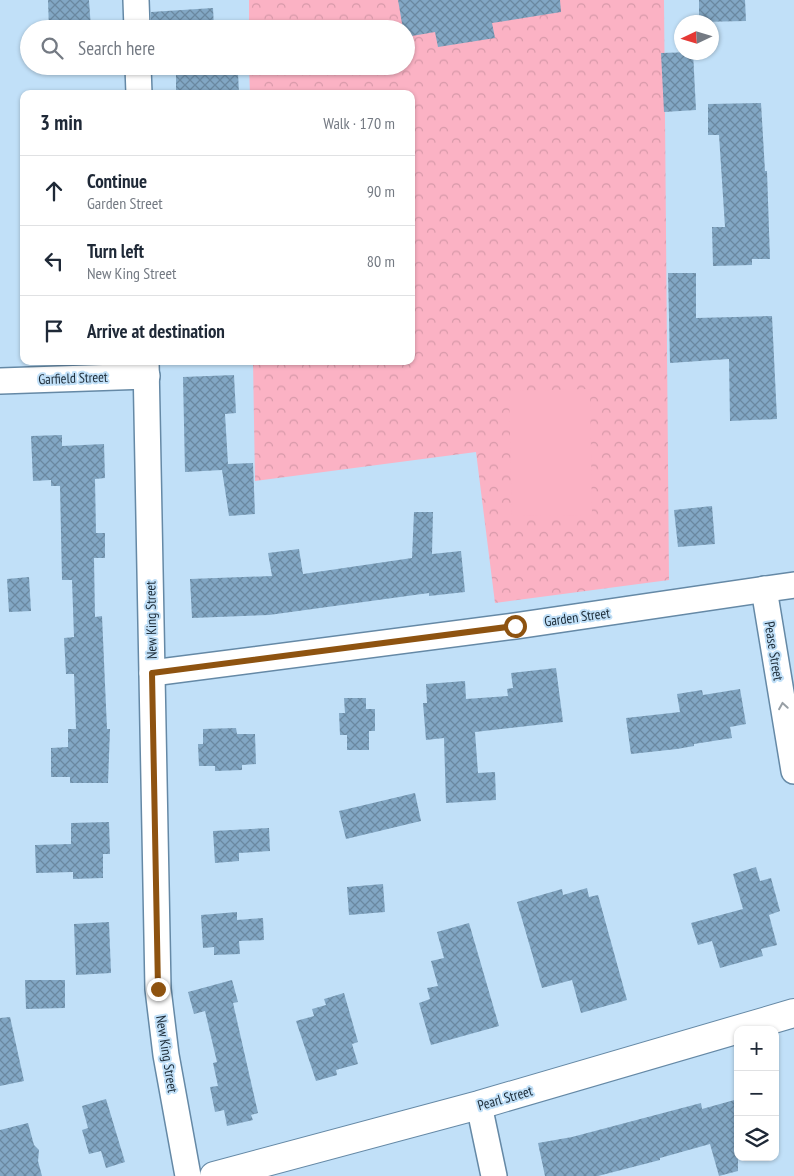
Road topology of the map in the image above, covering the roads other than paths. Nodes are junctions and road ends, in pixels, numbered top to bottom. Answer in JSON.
{"nodes":[{"id":1,"x":136,"y":0,"type":"edge"},
{"id":2,"x":137,"y":20,"type":"edge"},
{"id":3,"x":138,"y":75,"type":"edge"},
{"id":4,"x":139,"y":90,"type":"edge"},
{"id":5,"x":146,"y":369,"type":"edge"},
{"id":6,"x":0,"y":381,"type":"edge"},
{"id":7,"x":794,"y":585,"type":"edge"},
{"id":8,"x":764,"y":589,"type":"junction"},
{"id":9,"x":152,"y":673,"type":"junction"},
{"id":10,"x":794,"y":771,"type":"edge"},
{"id":11,"x":793,"y":1018,"type":"edge"},
{"id":12,"x":479,"y":1105,"type":"junction"},
{"id":13,"x":188,"y":1176,"type":"edge"},
{"id":14,"x":214,"y":1176,"type":"edge"},
{"id":15,"x":494,"y":1176,"type":"edge"}],
"edges":[{"from":1,"to":2,"type":"street"},
{"from":3,"to":4,"type":"street"},
{"from":5,"to":6,"type":"street","name":"Garfield Street"},
{"from":5,"to":9,"type":"street","name":"New King Street"},
{"from":7,"to":8,"type":"street","name":"Garden Street"},
{"from":8,"to":9,"type":"street","name":"Garden Street"},
{"from":10,"to":8,"type":"street","name":"Pease Street","one_way":true},
{"from":9,"to":13,"type":"street","name":"New King Street"},
{"from":11,"to":12,"type":"street","name":"Pearl Street"},
{"from":12,"to":14,"type":"street","name":"Pearl Street"},
{"from":12,"to":15,"type":"street"}]}
